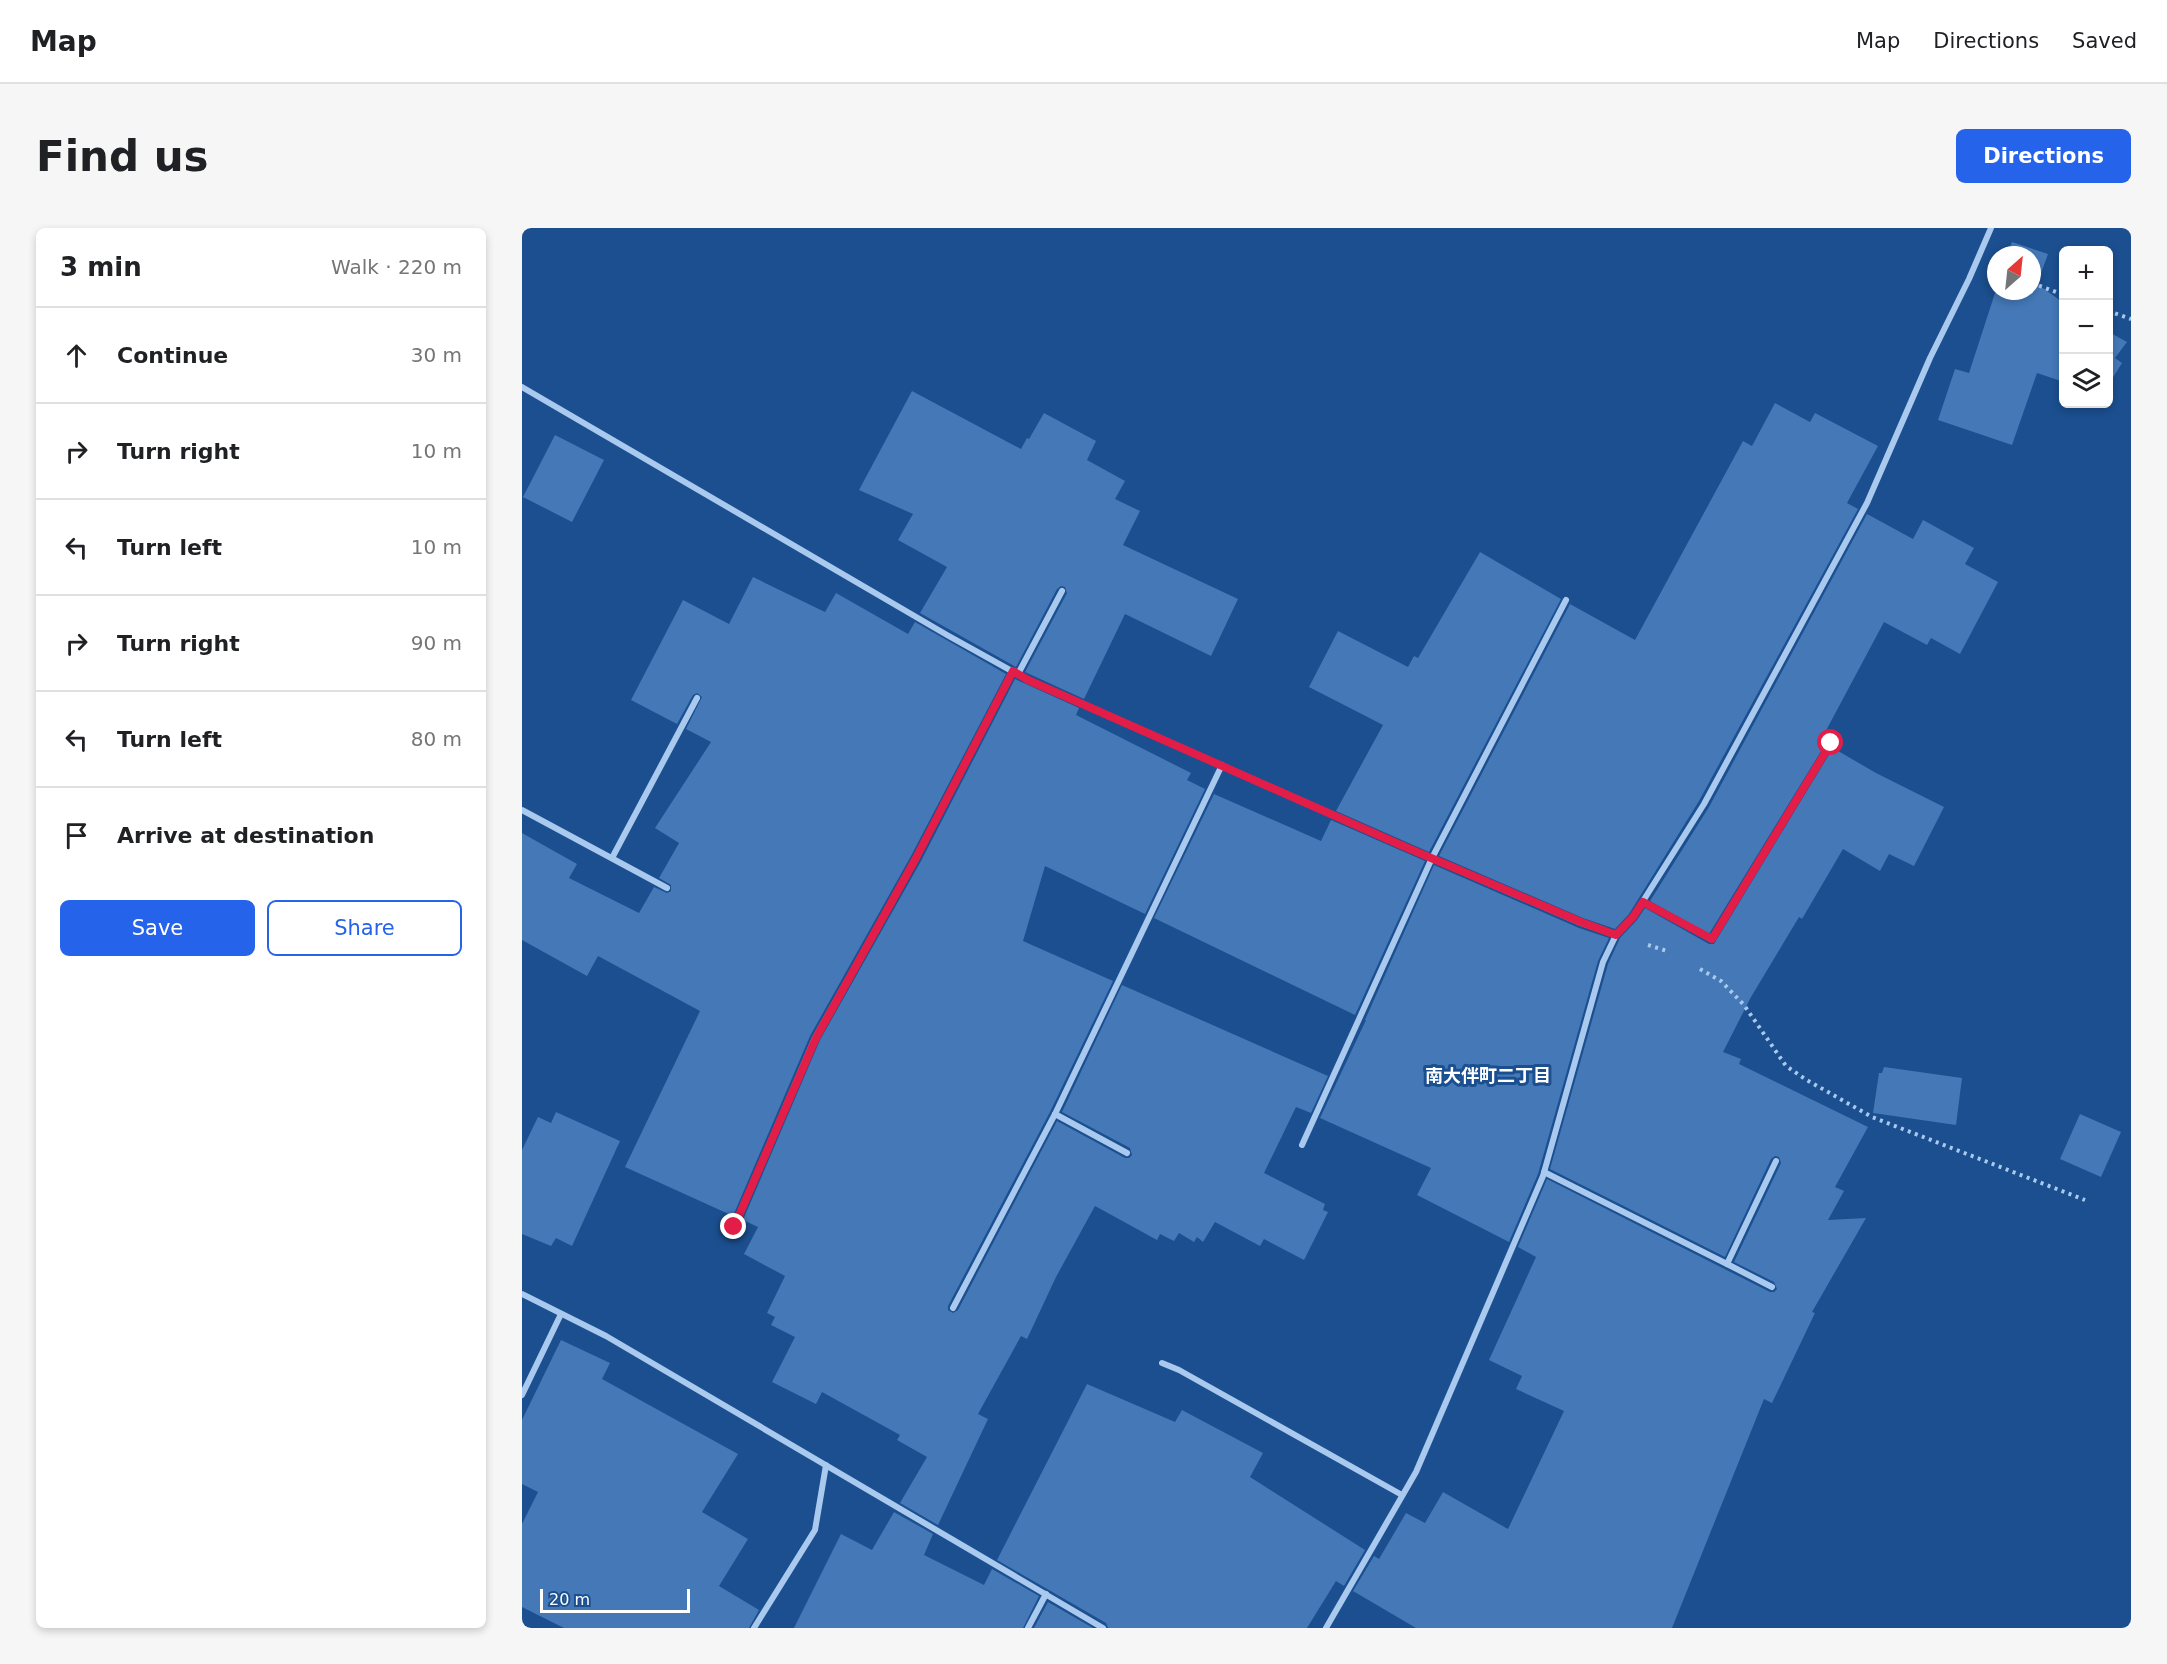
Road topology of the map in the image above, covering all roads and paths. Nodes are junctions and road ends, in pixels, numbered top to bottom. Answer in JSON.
{"nodes":[{"id":1,"x":1991,"y":228,"type":"edge"},
{"id":2,"x":2041,"y":286,"type":"edge"},
{"id":3,"x":2059,"y":293,"type":"edge"},
{"id":4,"x":2113,"y":312,"type":"edge"},
{"id":5,"x":2131,"y":319,"type":"edge"},
{"id":6,"x":522,"y":387,"type":"edge"},
{"id":7,"x":1062,"y":591,"type":"dead end"},
{"id":8,"x":1566,"y":600,"type":"dead end"},
{"id":9,"x":1016,"y":672,"type":"junction"},
{"id":10,"x":697,"y":698,"type":"dead end"},
{"id":11,"x":1831,"y":743,"type":"dead end"},
{"id":12,"x":1222,"y":765,"type":"junction"},
{"id":13,"x":522,"y":810,"type":"edge"},
{"id":14,"x":612,"y":858,"type":"junction"},
{"id":15,"x":1432,"y":858,"type":"junction"},
{"id":16,"x":667,"y":888,"type":"dead end"},
{"id":17,"x":1643,"y":902,"type":"junction"},
{"id":18,"x":1616,"y":935,"type":"junction"},
{"id":19,"x":1673,"y":954,"type":"dead end"},
{"id":20,"x":1693,"y":964,"type":"dead end"},
{"id":21,"x":1055,"y":1114,"type":"junction"},
{"id":22,"x":1302,"y":1145,"type":"dead end"},
{"id":23,"x":1127,"y":1153,"type":"dead end"},
{"id":24,"x":1776,"y":1161,"type":"dead end"},
{"id":25,"x":1544,"y":1172,"type":"junction"},
{"id":26,"x":2085,"y":1200,"type":"dead end"},
{"id":27,"x":734,"y":1227,"type":"dead end"},
{"id":28,"x":1727,"y":1264,"type":"junction"},
{"id":29,"x":1772,"y":1287,"type":"dead end"},
{"id":30,"x":522,"y":1294,"type":"edge"},
{"id":31,"x":952,"y":1308,"type":"dead end"},
{"id":32,"x":561,"y":1314,"type":"junction"},
{"id":33,"x":1162,"y":1363,"type":"dead end"},
{"id":34,"x":522,"y":1395,"type":"edge"},
{"id":35,"x":826,"y":1465,"type":"junction"},
{"id":36,"x":1402,"y":1495,"type":"junction"},
{"id":37,"x":1046,"y":1594,"type":"junction"},
{"id":38,"x":754,"y":1628,"type":"edge"},
{"id":39,"x":1028,"y":1628,"type":"edge"},
{"id":40,"x":1103,"y":1628,"type":"edge"},
{"id":41,"x":1326,"y":1628,"type":"edge"}],
"edges":[{"from":1,"to":17,"type":"street"},
{"from":2,"to":3,"type":"path"},
{"from":4,"to":5,"type":"path"},
{"from":6,"to":9,"type":"street"},
{"from":7,"to":9,"type":"street"},
{"from":8,"to":15,"type":"street"},
{"from":9,"to":12,"type":"street"},
{"from":9,"to":27,"type":"street"},
{"from":10,"to":14,"type":"street"},
{"from":11,"to":17,"type":"lane"},
{"from":12,"to":15,"type":"street"},
{"from":12,"to":21,"type":"street"},
{"from":13,"to":14,"type":"street"},
{"from":14,"to":16,"type":"street"},
{"from":15,"to":18,"type":"street"},
{"from":15,"to":22,"type":"street"},
{"from":17,"to":18,"type":"street"},
{"from":18,"to":19,"type":"path"},
{"from":18,"to":25,"type":"street"},
{"from":20,"to":26,"type":"path"},
{"from":21,"to":23,"type":"street"},
{"from":21,"to":31,"type":"street"},
{"from":24,"to":28,"type":"street"},
{"from":25,"to":28,"type":"street"},
{"from":25,"to":36,"type":"street"},
{"from":28,"to":29,"type":"street"},
{"from":30,"to":32,"type":"street"},
{"from":32,"to":34,"type":"street"},
{"from":32,"to":35,"type":"street"},
{"from":33,"to":36,"type":"street"},
{"from":35,"to":37,"type":"street"},
{"from":35,"to":38,"type":"street"},
{"from":36,"to":41,"type":"street"},
{"from":37,"to":39,"type":"street"},
{"from":37,"to":40,"type":"street"}]}
